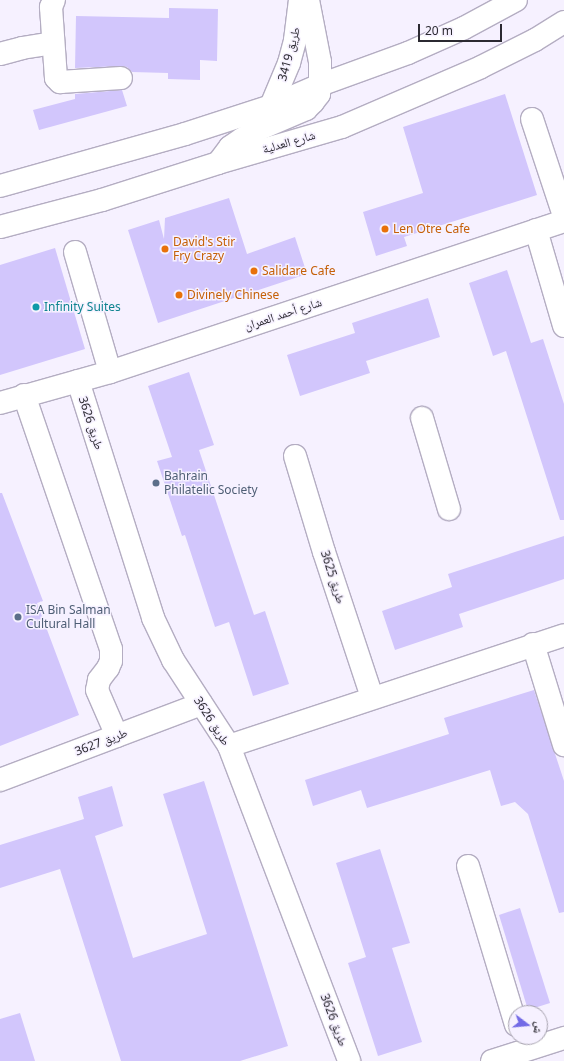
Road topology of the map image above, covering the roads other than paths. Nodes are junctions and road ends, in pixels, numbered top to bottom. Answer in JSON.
{"nodes":[{"id":1,"x":54,"y":0,"type":"edge"},
{"id":2,"x":300,"y":0,"type":"edge"},
{"id":3,"x":308,"y":0,"type":"edge"},
{"id":4,"x":516,"y":0,"type":"edge"},
{"id":5,"x":564,"y":22,"type":"edge"},
{"id":6,"x":53,"y":43,"type":"junction"},
{"id":7,"x":0,"y":54,"type":"edge"},
{"id":8,"x":121,"y":78,"type":"dead end"},
{"id":9,"x":320,"y":85,"type":"junction"},
{"id":10,"x":271,"y":106,"type":"junction"},
{"id":11,"x":532,"y":119,"type":"dead end"},
{"id":12,"x":218,"y":163,"type":"junction"},
{"id":13,"x":0,"y":186,"type":"edge"},
{"id":14,"x":564,"y":216,"type":"edge"},
{"id":15,"x":564,"y":221,"type":"edge"},
{"id":16,"x":0,"y":227,"type":"edge"},
{"id":17,"x":536,"y":230,"type":"junction"},
{"id":18,"x":75,"y":252,"type":"dead end"},
{"id":19,"x":564,"y":326,"type":"edge"},
{"id":20,"x":110,"y":372,"type":"junction"},
{"id":21,"x":78,"y":381,"type":"junction"},
{"id":22,"x":24,"y":395,"type":"junction"},
{"id":23,"x":0,"y":403,"type":"edge"},
{"id":24,"x":422,"y":418,"type":"dead end"},
{"id":25,"x":295,"y":456,"type":"dead end"},
{"id":26,"x":449,"y":509,"type":"dead end"},
{"id":27,"x":564,"y":635,"type":"edge"},
{"id":28,"x":533,"y":644,"type":"junction"},
{"id":29,"x":372,"y":697,"type":"junction"},
{"id":30,"x":201,"y":704,"type":"junction"},
{"id":31,"x":117,"y":736,"type":"junction"},
{"id":32,"x":229,"y":746,"type":"junction"},
{"id":33,"x":564,"y":746,"type":"edge"},
{"id":34,"x":0,"y":780,"type":"edge"},
{"id":35,"x":468,"y":866,"type":"dead end"},
{"id":36,"x":510,"y":1005,"type":"edge"},
{"id":37,"x":564,"y":1038,"type":"edge"},
{"id":38,"x":548,"y":1040,"type":"edge"},
{"id":39,"x":520,"y":1045,"type":"edge"},
{"id":40,"x":349,"y":1061,"type":"edge"},
{"id":41,"x":492,"y":1061,"type":"edge"}],
"edges":[{"from":1,"to":6,"type":"street"},
{"from":2,"to":10,"type":"street","name":"طريق 3419"},
{"from":3,"to":9,"type":"street","name":"طريق 3419"},
{"from":4,"to":9,"type":"street"},
{"from":5,"to":12,"type":"street","name":"شارع العدلية"},
{"from":6,"to":7,"type":"street"},
{"from":6,"to":8,"type":"street"},
{"from":9,"to":10,"type":"street"},
{"from":9,"to":12,"type":"street"},
{"from":10,"to":13,"type":"street"},
{"from":11,"to":14,"type":"street"},
{"from":12,"to":16,"type":"street","name":"شارع العدلية"},
{"from":15,"to":17,"type":"street","name":"شارع أحمد العمران"},
{"from":17,"to":19,"type":"street"},
{"from":17,"to":20,"type":"street","name":"شارع أحمد العمران"},
{"from":18,"to":20,"type":"street"},
{"from":20,"to":21,"type":"street","name":"شارع أحمد العمران"},
{"from":21,"to":22,"type":"street","name":"شارع أحمد العمران"},
{"from":21,"to":30,"type":"street","name":"طريق 3626"},
{"from":22,"to":23,"type":"street","name":"شارع أحمد العمران"},
{"from":22,"to":31,"type":"street"},
{"from":24,"to":26,"type":"street"},
{"from":25,"to":29,"type":"street","name":"طريق 3625"},
{"from":27,"to":28,"type":"street"},
{"from":28,"to":29,"type":"street"},
{"from":28,"to":33,"type":"street"},
{"from":29,"to":32,"type":"street"},
{"from":30,"to":31,"type":"street","name":"طريق 3627"},
{"from":30,"to":32,"type":"street","name":"طريق 3626"},
{"from":31,"to":34,"type":"street","name":"طريق 3627"},
{"from":32,"to":40,"type":"street","name":"طريق 3626"},
{"from":35,"to":36,"type":"street"},
{"from":37,"to":38,"type":"street"},
{"from":39,"to":41,"type":"street"}]}
